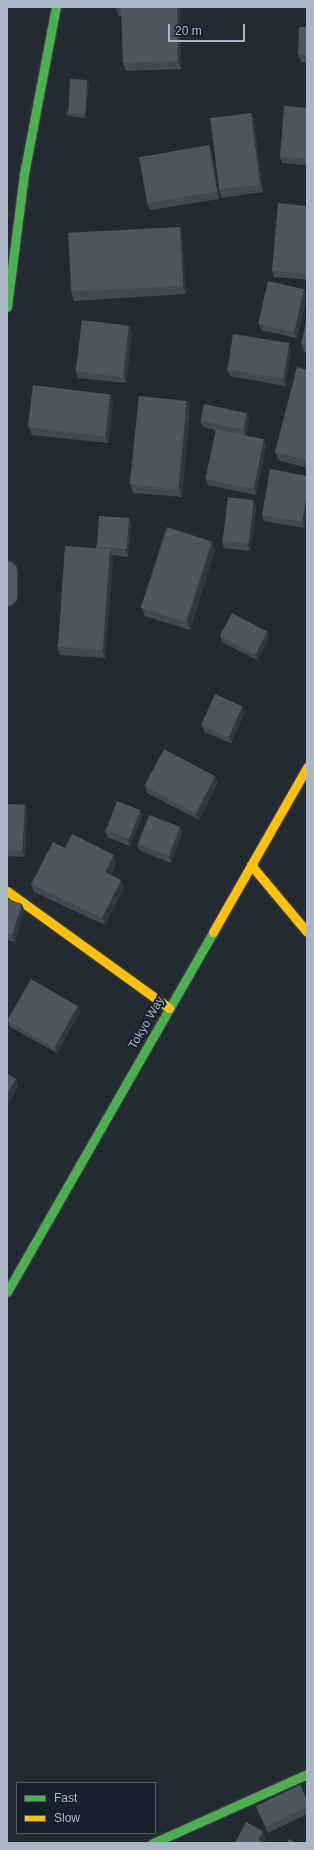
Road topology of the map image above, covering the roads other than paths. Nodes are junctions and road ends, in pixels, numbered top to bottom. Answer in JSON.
{"nodes":[{"id":1,"x":56,"y":7,"type":"edge"},
{"id":2,"x":7,"y":307,"type":"edge"},
{"id":3,"x":307,"y":767,"type":"edge"},
{"id":4,"x":251,"y":865,"type":"junction"},
{"id":5,"x":7,"y":891,"type":"edge"},
{"id":6,"x":307,"y":932,"type":"edge"},
{"id":7,"x":169,"y":1008,"type":"junction"},
{"id":8,"x":7,"y":1292,"type":"edge"},
{"id":9,"x":307,"y":1774,"type":"edge"},
{"id":10,"x":153,"y":1843,"type":"edge"}],
"edges":[{"from":1,"to":2,"type":"street"},
{"from":3,"to":4,"type":"street","name":"Tokyo Way"},
{"from":4,"to":6,"type":"street"},
{"from":4,"to":7,"type":"street","name":"Tokyo Way"},
{"from":5,"to":7,"type":"street"},
{"from":7,"to":8,"type":"street","name":"Tokyo Way"},
{"from":9,"to":10,"type":"street"}]}
